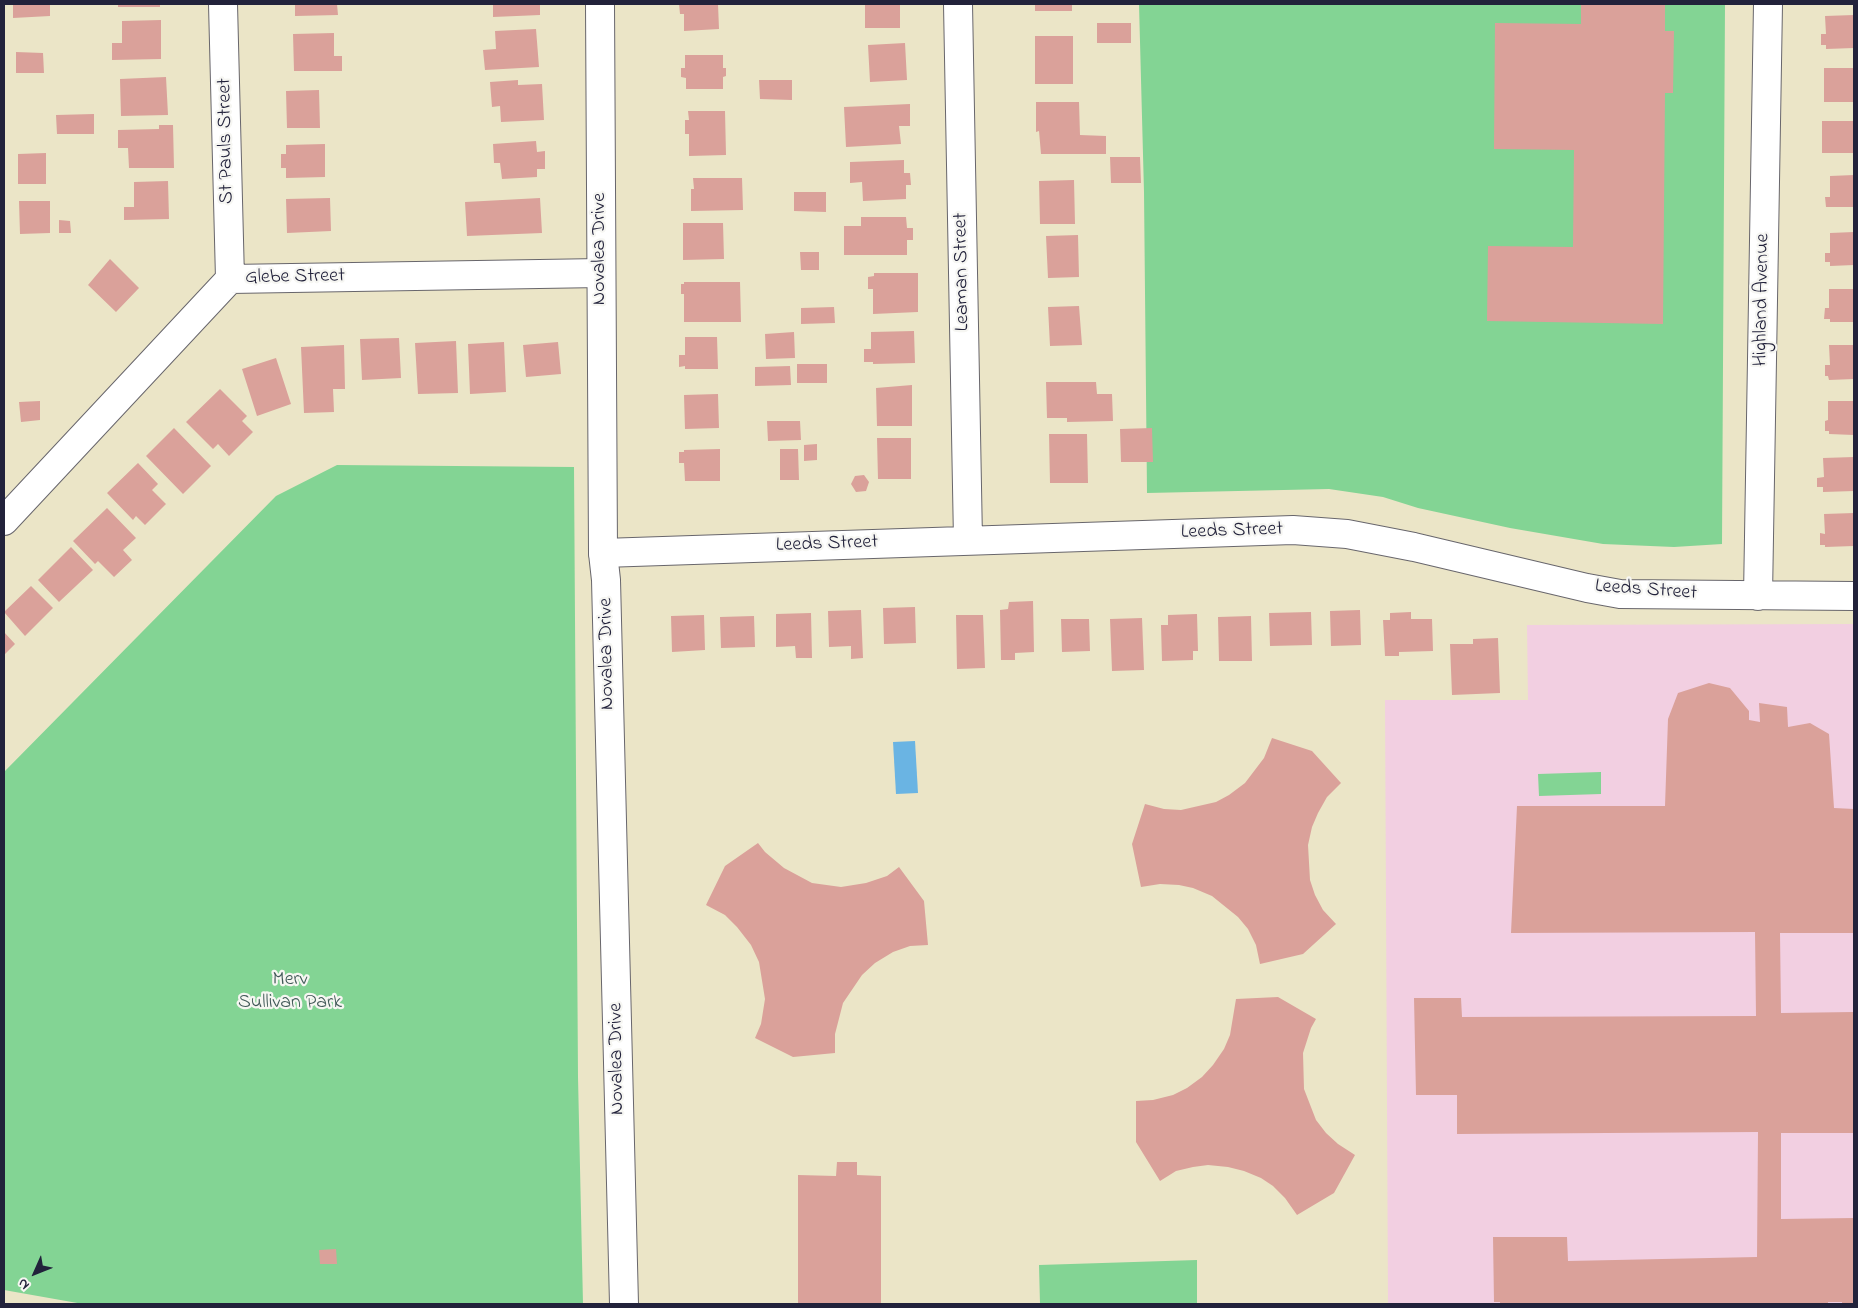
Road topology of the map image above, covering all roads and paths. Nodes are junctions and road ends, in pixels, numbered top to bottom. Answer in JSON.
{"nodes":[{"id":1,"x":223,"y":4,"type":"edge"},
{"id":2,"x":600,"y":4,"type":"edge"},
{"id":3,"x":958,"y":4,"type":"edge"},
{"id":4,"x":1768,"y":4,"type":"edge"},
{"id":5,"x":601,"y":273,"type":"junction"},
{"id":6,"x":230,"y":279,"type":"junction"},
{"id":7,"x":4,"y":521,"type":"edge"},
{"id":8,"x":968,"y":540,"type":"junction"},
{"id":9,"x":603,"y":554,"type":"junction"},
{"id":10,"x":1758,"y":596,"type":"junction"},
{"id":11,"x":1854,"y":596,"type":"edge"},
{"id":12,"x":624,"y":1304,"type":"edge"}],
"edges":[{"from":1,"to":6,"type":"street","name":"St Pauls Street"},
{"from":2,"to":5,"type":"street","name":"Novalea Drive"},
{"from":3,"to":8,"type":"street","name":"Leaman Street"},
{"from":4,"to":10,"type":"street","name":"Highland Avenue"},
{"from":5,"to":6,"type":"street","name":"Glebe Street"},
{"from":5,"to":9,"type":"street","name":"Novalea Drive"},
{"from":6,"to":7,"type":"street","name":"Glebe Street"},
{"from":8,"to":9,"type":"street","name":"Leeds Street"},
{"from":8,"to":10,"type":"street","name":"Leeds Street"},
{"from":9,"to":12,"type":"street","name":"Novalea Drive"},
{"from":10,"to":11,"type":"street","name":"Leeds Street"}]}
